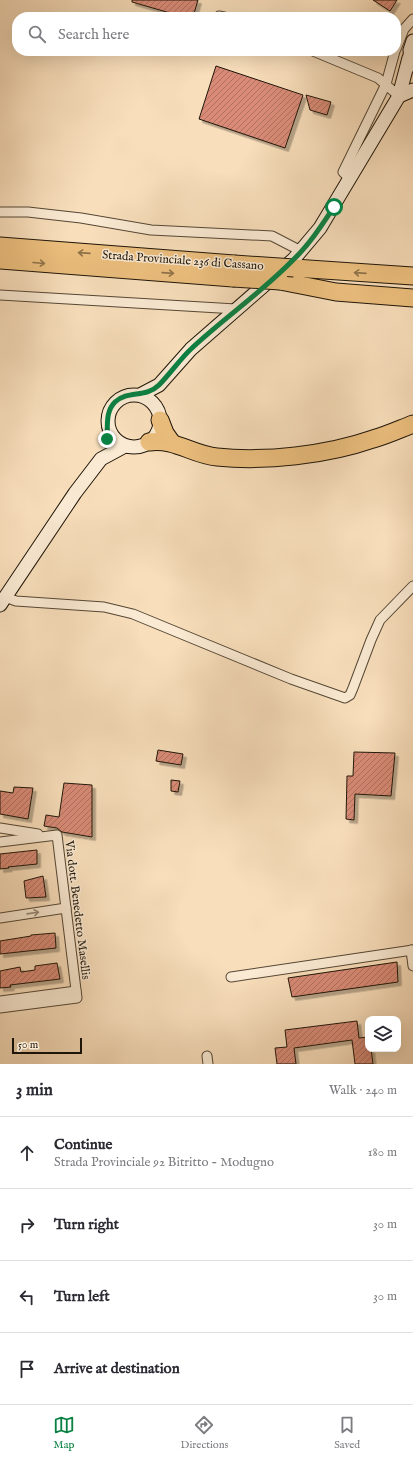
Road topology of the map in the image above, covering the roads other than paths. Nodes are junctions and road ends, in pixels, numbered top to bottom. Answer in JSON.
{"nodes":[{"id":1,"x":413,"y":19,"type":"edge"},
{"id":2,"x":401,"y":37,"type":"edge"},
{"id":3,"x":413,"y":41,"type":"edge"},
{"id":4,"x":325,"y":56,"type":"edge"},
{"id":5,"x":394,"y":56,"type":"edge"},
{"id":6,"x":411,"y":63,"type":"edge"},
{"id":7,"x":386,"y":84,"type":"junction"},
{"id":8,"x":413,"y":90,"type":"edge"},
{"id":9,"x":399,"y":96,"type":"junction"},
{"id":10,"x":350,"y":179,"type":"junction"},
{"id":11,"x":0,"y":212,"type":"edge"},
{"id":12,"x":0,"y":246,"type":"edge"},
{"id":13,"x":301,"y":251,"type":"junction"},
{"id":14,"x":0,"y":260,"type":"edge"},
{"id":15,"x":234,"y":271,"type":"junction"},
{"id":16,"x":413,"y":275,"type":"edge"},
{"id":17,"x":280,"y":281,"type":"junction"},
{"id":18,"x":413,"y":290,"type":"edge"},
{"id":19,"x":0,"y":295,"type":"edge"},
{"id":20,"x":413,"y":298,"type":"edge"},
{"id":21,"x":236,"y":309,"type":"junction"},
{"id":22,"x":159,"y":385,"type":"junction"},
{"id":23,"x":140,"y":395,"type":"junction"},
{"id":24,"x":158,"y":414,"type":"junction"},
{"id":25,"x":413,"y":424,"type":"edge"},
{"id":26,"x":108,"y":427,"type":"junction"},
{"id":27,"x":149,"y":442,"type":"junction"},
{"id":28,"x":172,"y":443,"type":"junction"},
{"id":29,"x":125,"y":446,"type":"junction"},
{"id":30,"x":101,"y":460,"type":"junction"},
{"id":31,"x":413,"y":586,"type":"edge"},
{"id":32,"x":3,"y":601,"type":"edge"},
{"id":33,"x":0,"y":828,"type":"edge"},
{"id":34,"x":52,"y":836,"type":"junction"},
{"id":35,"x":0,"y":842,"type":"edge"},
{"id":36,"x":66,"y":908,"type":"junction"},
{"id":37,"x":0,"y":918,"type":"edge"},
{"id":38,"x":412,"y":950,"type":"edge"},
{"id":39,"x":413,"y":966,"type":"edge"},
{"id":40,"x":231,"y":977,"type":"dead end"},
{"id":41,"x":33,"y":1000,"type":"junction"},
{"id":42,"x":0,"y":1001,"type":"edge"},
{"id":43,"x":0,"y":1008,"type":"edge"}],
"edges":[{"from":1,"to":2,"type":"street"},
{"from":3,"to":6,"type":"main road"},
{"from":4,"to":7,"type":"street"},
{"from":5,"to":7,"type":"street"},
{"from":6,"to":9,"type":"main road"},
{"from":7,"to":9,"type":"street"},
{"from":7,"to":10,"type":"street"},
{"from":8,"to":9,"type":"main road"},
{"from":9,"to":10,"type":"main road"},
{"from":10,"to":13,"type":"main road"},
{"from":11,"to":13,"type":"street"},
{"from":15,"to":12,"type":"highway","name":"Strada Provinciale 236 di Cassano","one_way":true},
{"from":13,"to":21,"type":"main road"},
{"from":14,"to":15,"type":"highway","name":"Strada Provinciale 236 di Cassano","one_way":true},
{"from":16,"to":15,"type":"highway","name":"Strada Provinciale 236 di Cassano","one_way":true,"bridge":true},
{"from":15,"to":17,"type":"highway","name":"Strada Provinciale 236 di Cassano","bridge":true},
{"from":17,"to":18,"type":"highway","name":"Strada Provinciale 236 di Cassano"},
{"from":17,"to":20,"type":"highway"},
{"from":19,"to":21,"type":"street"},
{"from":21,"to":22,"type":"main road"},
{"from":22,"to":23,"type":"main road"},
{"from":22,"to":24,"type":"main road"},
{"from":23,"to":24,"type":"main road"},
{"from":23,"to":26,"type":"main road"},
{"from":24,"to":27,"type":"main road"},
{"from":24,"to":28,"type":"highway"},
{"from":25,"to":28,"type":"highway"},
{"from":26,"to":29,"type":"main road"},
{"from":26,"to":30,"type":"main road"},
{"from":27,"to":28,"type":"highway"},
{"from":27,"to":29,"type":"main road"},
{"from":29,"to":30,"type":"main road"},
{"from":30,"to":32,"type":"main road"},
{"from":31,"to":32,"type":"street"},
{"from":33,"to":34,"type":"street"},
{"from":34,"to":35,"type":"street","name":"Via dott. Benedetto Masellis"},
{"from":34,"to":36,"type":"street","name":"Via dott. Benedetto Masellis"},
{"from":37,"to":36,"type":"street","one_way":true},
{"from":36,"to":41,"type":"street","name":"Via dott. Benedetto Masellis"},
{"from":38,"to":39,"type":"street"},
{"from":38,"to":40,"type":"street"},
{"from":41,"to":42,"type":"street"},
{"from":41,"to":43,"type":"street"}]}
